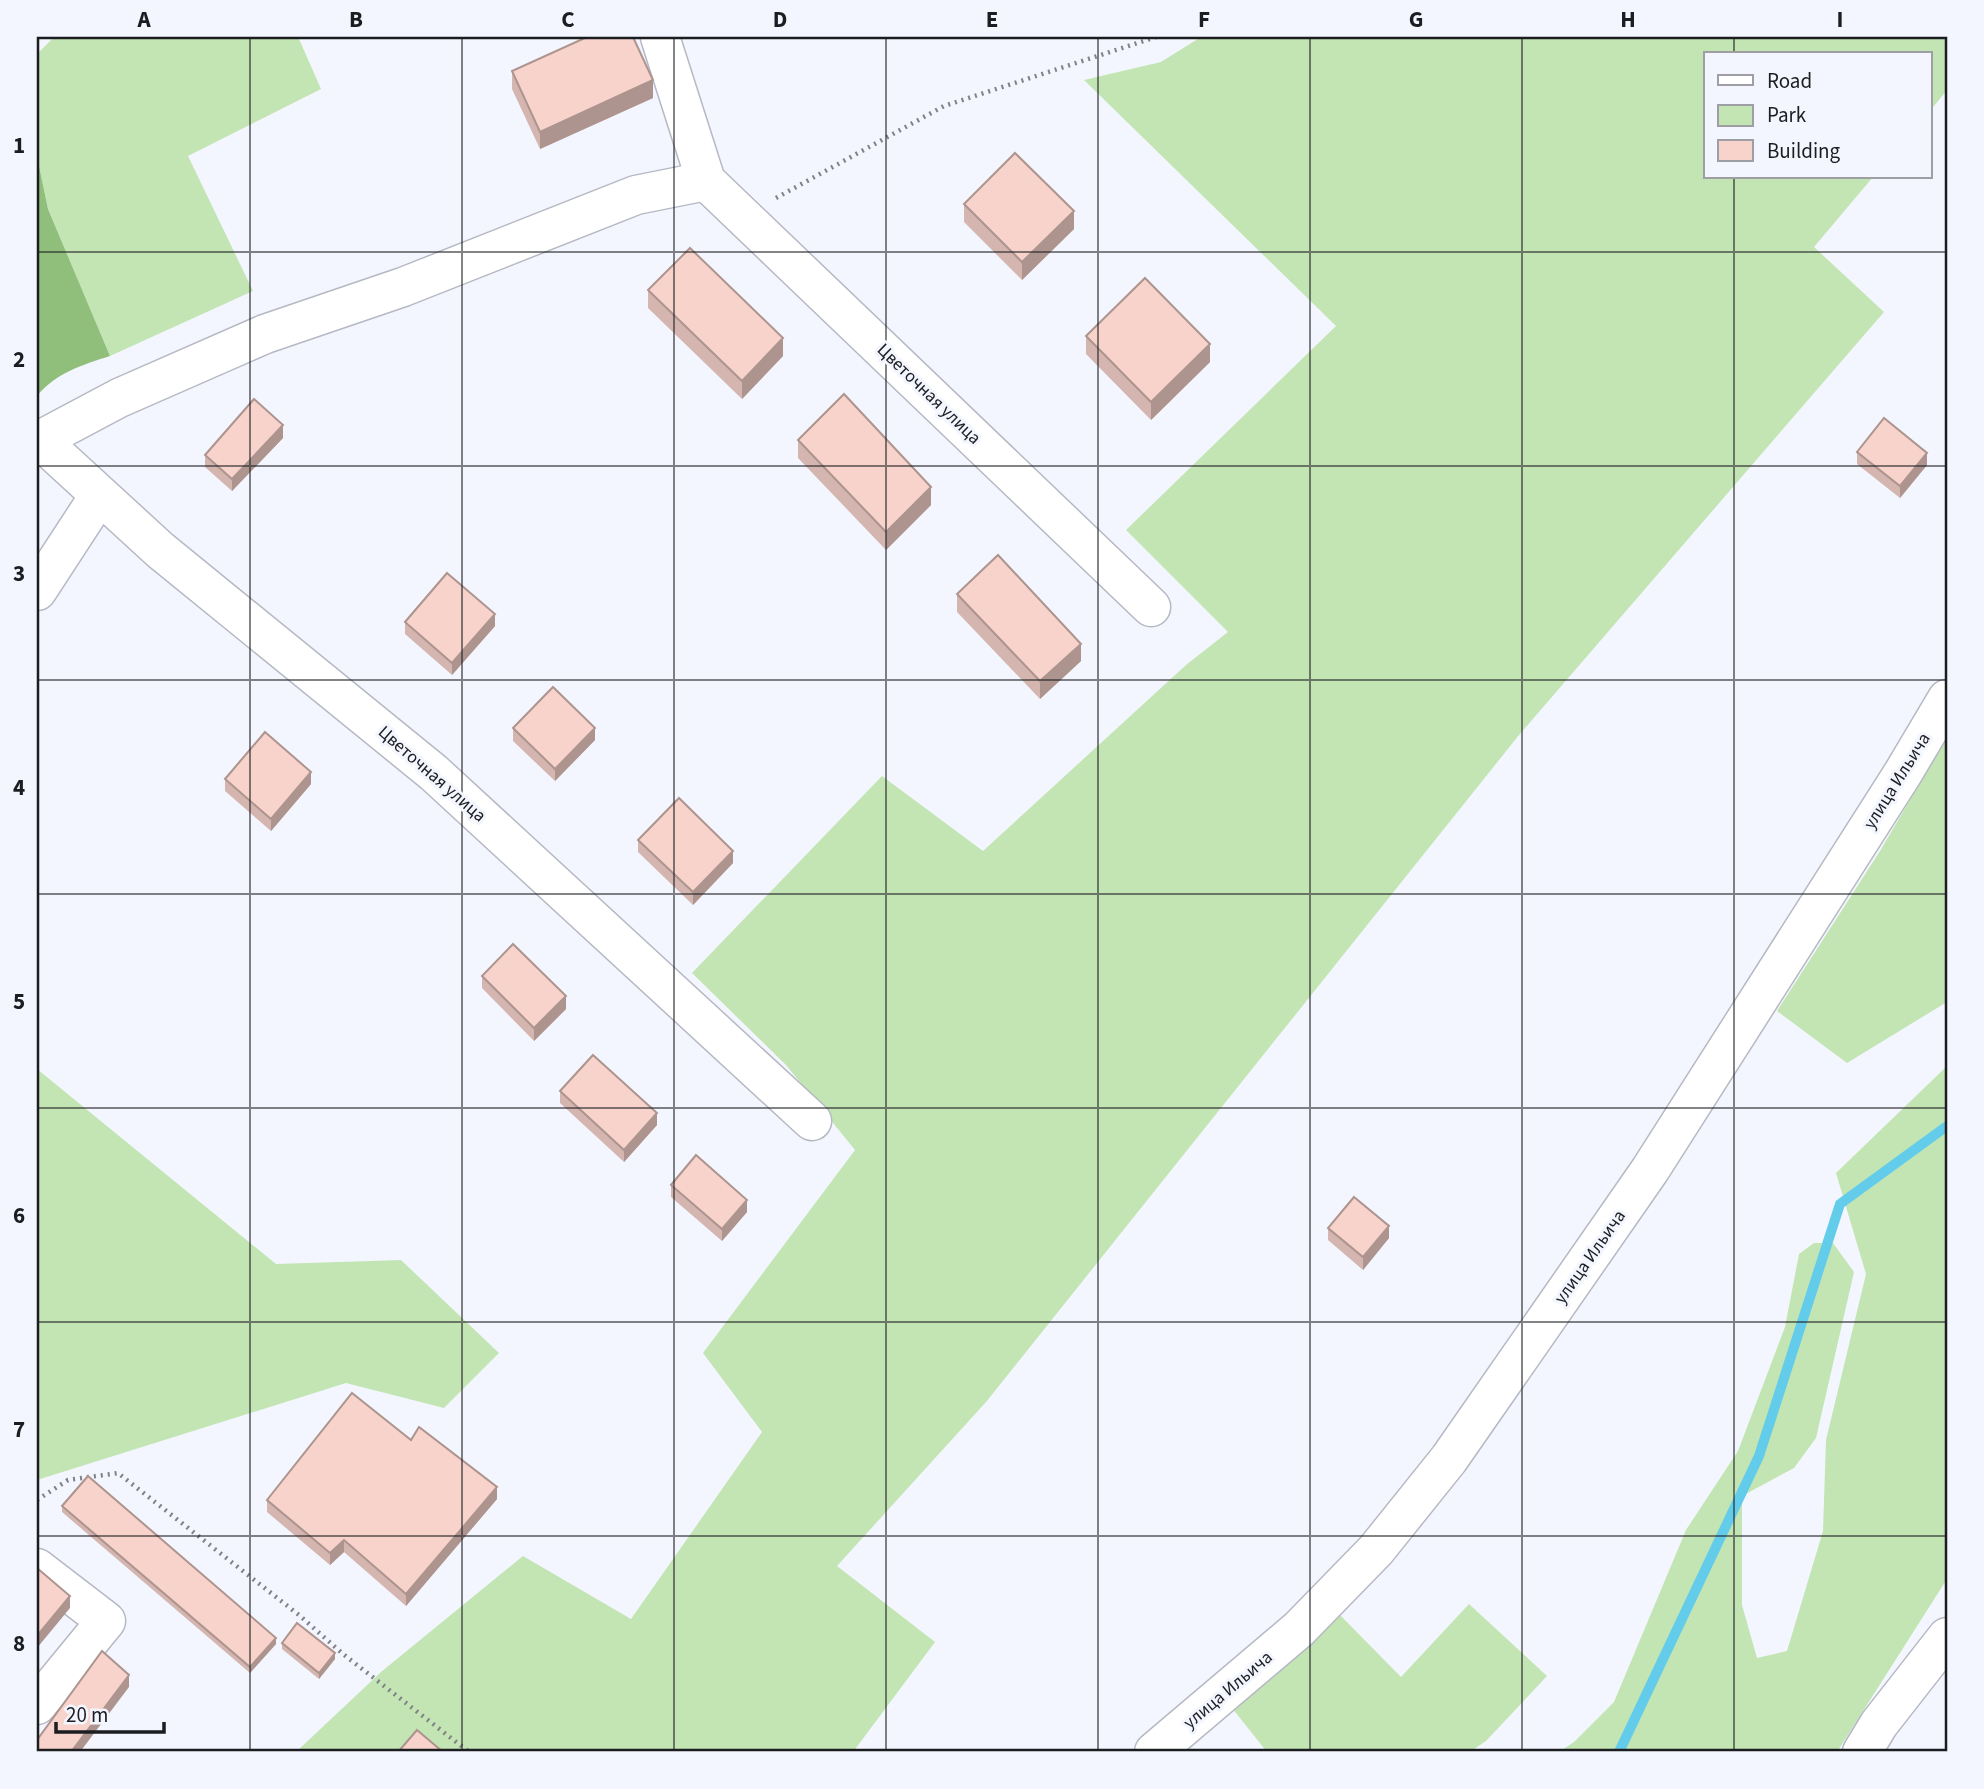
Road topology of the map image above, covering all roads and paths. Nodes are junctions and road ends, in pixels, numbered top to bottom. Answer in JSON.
{"nodes":[{"id":1,"x":660,"y":37,"type":"edge"},
{"id":2,"x":1156,"y":37,"type":"edge"},
{"id":3,"x":706,"y":181,"type":"junction"},
{"id":4,"x":743,"y":216,"type":"junction"},
{"id":5,"x":38,"y":440,"type":"edge"},
{"id":6,"x":99,"y":496,"type":"junction"},
{"id":7,"x":37,"y":591,"type":"edge"},
{"id":8,"x":1151,"y":607,"type":"dead end"},
{"id":9,"x":1947,"y":699,"type":"edge"},
{"id":10,"x":812,"y":1121,"type":"dead end"},
{"id":11,"x":37,"y":1500,"type":"edge"},
{"id":12,"x":37,"y":1568,"type":"edge"},
{"id":13,"x":1947,"y":1637,"type":"edge"},
{"id":14,"x":37,"y":1705,"type":"edge"},
{"id":15,"x":469,"y":1752,"type":"edge"},
{"id":16,"x":1154,"y":1752,"type":"edge"},
{"id":17,"x":1862,"y":1752,"type":"edge"}],
"edges":[{"from":1,"to":3,"type":"street"},
{"from":2,"to":4,"type":"path"},
{"from":3,"to":4,"type":"street","name":"Цветочная улица"},
{"from":3,"to":5,"type":"street"},
{"from":4,"to":8,"type":"street","name":"Цветочная улица"},
{"from":5,"to":6,"type":"street","name":"Цветочная улица"},
{"from":6,"to":7,"type":"street"},
{"from":6,"to":10,"type":"street","name":"Цветочная улица"},
{"from":9,"to":16,"type":"street","name":"улица Ильича"},
{"from":11,"to":15,"type":"path"},
{"from":12,"to":14,"type":"street"},
{"from":13,"to":17,"type":"street"}]}
